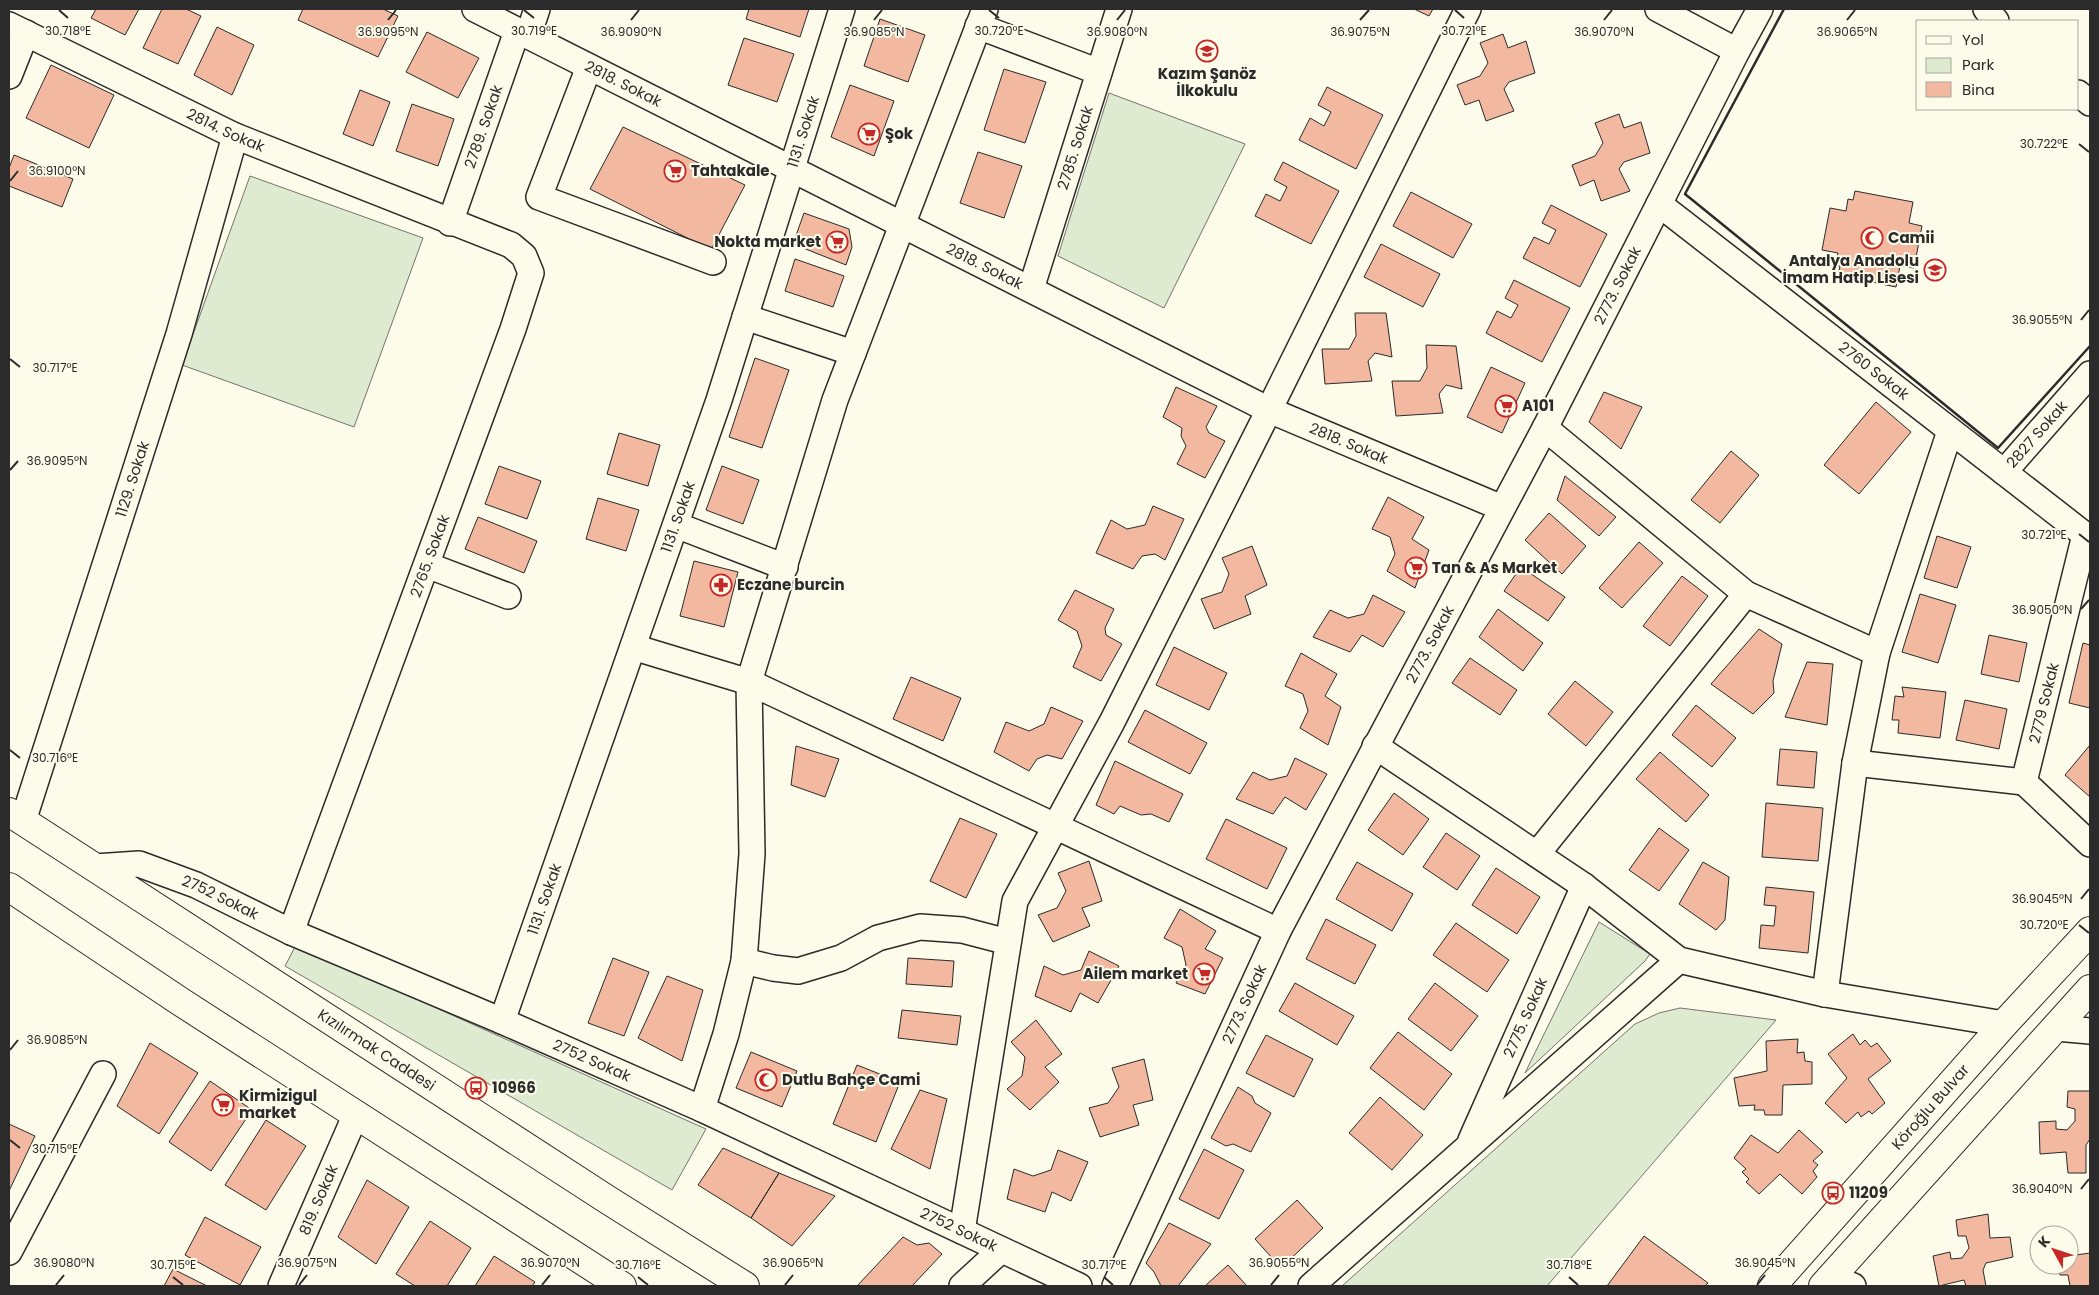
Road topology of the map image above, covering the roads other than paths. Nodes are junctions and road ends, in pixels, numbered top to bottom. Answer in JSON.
{"nodes":[{"id":1,"x":475,"y":9,"type":"edge"},
{"id":2,"x":537,"y":9,"type":"edge"},
{"id":3,"x":842,"y":9,"type":"edge"},
{"id":4,"x":1119,"y":9,"type":"edge"},
{"id":5,"x":1468,"y":9,"type":"edge"},
{"id":6,"x":1658,"y":9,"type":"edge"},
{"id":7,"x":1760,"y":9,"type":"edge"},
{"id":8,"x":1986,"y":9,"type":"edge"},
{"id":9,"x":982,"y":17,"type":"edge"},
{"id":10,"x":1995,"y":20,"type":"edge"},
{"id":11,"x":17,"y":29,"type":"edge"},
{"id":12,"x":523,"y":34,"type":"junction"},
{"id":13,"x":1737,"y":51,"type":"junction"},
{"id":14,"x":589,"y":67,"type":"junction"},
{"id":15,"x":1099,"y":72,"type":"junction"},
{"id":16,"x":9,"y":76,"type":"edge"},
{"id":17,"x":2079,"y":94,"type":"edge"},
{"id":18,"x":2090,"y":103,"type":"edge"},
{"id":19,"x":235,"y":136,"type":"junction"},
{"id":20,"x":791,"y":168,"type":"junction"},
{"id":21,"x":1659,"y":204,"type":"junction"},
{"id":22,"x":450,"y":222,"type":"junction"},
{"id":23,"x":903,"y":223,"type":"junction"},
{"id":24,"x":713,"y":262,"type":"dead end"},
{"id":25,"x":1031,"y":289,"type":"junction"},
{"id":26,"x":745,"y":316,"type":"junction"},
{"id":27,"x":853,"y":353,"type":"junction"},
{"id":28,"x":2090,"y":374,"type":"edge"},
{"id":29,"x":1270,"y":410,"type":"junction"},
{"id":30,"x":1545,"y":428,"type":"junction"},
{"id":31,"x":1950,"y":431,"type":"junction"},
{"id":32,"x":2004,"y":472,"type":"junction"},
{"id":33,"x":1502,"y":508,"type":"junction"},
{"id":34,"x":676,"y":525,"type":"junction"},
{"id":35,"x":2087,"y":537,"type":"edge"},
{"id":36,"x":426,"y":565,"type":"junction"},
{"id":37,"x":785,"y":567,"type":"junction"},
{"id":38,"x":1746,"y":594,"type":"junction"},
{"id":39,"x":508,"y":596,"type":"dead end"},
{"id":40,"x":633,"y":647,"type":"junction"},
{"id":41,"x":1877,"y":653,"type":"junction"},
{"id":42,"x":749,"y":682,"type":"junction"},
{"id":43,"x":1375,"y":746,"type":"junction"},
{"id":44,"x":1855,"y":763,"type":"junction"},
{"id":45,"x":2024,"y":782,"type":"junction"},
{"id":46,"x":16,"y":816,"type":"edge"},
{"id":47,"x":1057,"y":826,"type":"junction"},
{"id":48,"x":2090,"y":844,"type":"edge"},
{"id":49,"x":1537,"y":854,"type":"junction"},
{"id":50,"x":95,"y":868,"type":"junction"},
{"id":51,"x":1584,"y":886,"type":"junction"},
{"id":52,"x":9,"y":888,"type":"edge"},
{"id":53,"x":1278,"y":931,"type":"junction"},
{"id":54,"x":2090,"y":931,"type":"edge"},
{"id":55,"x":291,"y":932,"type":"junction"},
{"id":56,"x":1008,"y":942,"type":"junction"},
{"id":57,"x":1679,"y":960,"type":"junction"},
{"id":58,"x":744,"y":961,"type":"junction"},
{"id":59,"x":2090,"y":989,"type":"edge"},
{"id":60,"x":1825,"y":994,"type":"junction"},
{"id":61,"x":502,"y":1021,"type":"junction"},
{"id":62,"x":2004,"y":1024,"type":"junction"},
{"id":63,"x":2056,"y":1028,"type":"junction"},
{"id":64,"x":2090,"y":1031,"type":"edge"},
{"id":65,"x":103,"y":1074,"type":"dead end"},
{"id":66,"x":702,"y":1109,"type":"junction"},
{"id":67,"x":356,"y":1114,"type":"junction"},
{"id":68,"x":1467,"y":1148,"type":"junction"},
{"id":69,"x":962,"y":1231,"type":"junction"},
{"id":70,"x":12,"y":1238,"type":"edge"},
{"id":71,"x":1001,"y":1250,"type":"junction"},
{"id":72,"x":1836,"y":1283,"type":"edge"},
{"id":73,"x":281,"y":1286,"type":"edge"},
{"id":74,"x":622,"y":1286,"type":"edge"},
{"id":75,"x":745,"y":1286,"type":"edge"},
{"id":76,"x":962,"y":1286,"type":"edge"},
{"id":77,"x":1079,"y":1286,"type":"edge"},
{"id":78,"x":1115,"y":1286,"type":"edge"},
{"id":79,"x":1311,"y":1286,"type":"edge"},
{"id":80,"x":1772,"y":1286,"type":"edge"}],
"edges":[{"from":1,"to":12,"type":"street","name":"2818. Sokak"},
{"from":2,"to":12,"type":"street","name":"2789. Sokak"},
{"from":3,"to":20,"type":"street","name":"1131. Sokak"},
{"from":4,"to":15,"type":"street","name":"2785. Sokak"},
{"from":5,"to":29,"type":"street"},
{"from":6,"to":13,"type":"street"},
{"from":7,"to":13,"type":"street","name":"2773. Sokak"},
{"from":8,"to":10,"type":"street"},
{"from":9,"to":15,"type":"street"},
{"from":9,"to":23,"type":"street"},
{"from":11,"to":16,"type":"street"},
{"from":11,"to":19,"type":"street","name":"2814. Sokak"},
{"from":12,"to":14,"type":"street","name":"2818. Sokak"},
{"from":12,"to":22,"type":"street","name":"2789. Sokak"},
{"from":13,"to":21,"type":"street","name":"2773. Sokak"},
{"from":14,"to":20,"type":"street","name":"2818. Sokak"},
{"from":14,"to":24,"type":"street"},
{"from":15,"to":25,"type":"street","name":"2785. Sokak"},
{"from":17,"to":18,"type":"street"},
{"from":19,"to":22,"type":"street","name":"2814. Sokak"},
{"from":19,"to":46,"type":"street","name":"1129. Sokak"},
{"from":20,"to":23,"type":"street","name":"2818. Sokak"},
{"from":20,"to":26,"type":"street","name":"1131. Sokak"},
{"from":21,"to":30,"type":"street","name":"2773. Sokak"},
{"from":21,"to":31,"type":"street","name":"2760 Sokak"},
{"from":22,"to":36,"type":"street","name":"2765. Sokak"},
{"from":23,"to":25,"type":"street","name":"2818. Sokak"},
{"from":23,"to":27,"type":"street"},
{"from":25,"to":29,"type":"street","name":"2818. Sokak"},
{"from":26,"to":27,"type":"street"},
{"from":26,"to":34,"type":"street","name":"1131. Sokak"},
{"from":27,"to":37,"type":"street"},
{"from":28,"to":32,"type":"street","name":"2827 Sokak"},
{"from":29,"to":33,"type":"street","name":"2818. Sokak"},
{"from":29,"to":47,"type":"street"},
{"from":30,"to":33,"type":"street","name":"2773. Sokak"},
{"from":30,"to":38,"type":"street"},
{"from":31,"to":32,"type":"street","name":"2760 Sokak"},
{"from":31,"to":41,"type":"street"},
{"from":32,"to":35,"type":"street","name":"2760 Sokak"},
{"from":33,"to":43,"type":"street","name":"2773. Sokak"},
{"from":34,"to":37,"type":"street"},
{"from":34,"to":40,"type":"street","name":"1131. Sokak"},
{"from":35,"to":45,"type":"street","name":"2779 Sokak"},
{"from":36,"to":39,"type":"street"},
{"from":36,"to":55,"type":"street","name":"2765. Sokak"},
{"from":37,"to":42,"type":"street"},
{"from":38,"to":41,"type":"street"},
{"from":38,"to":49,"type":"street"},
{"from":40,"to":42,"type":"street"},
{"from":40,"to":61,"type":"street","name":"1131. Sokak"},
{"from":41,"to":44,"type":"street"},
{"from":42,"to":47,"type":"street"},
{"from":42,"to":58,"type":"street"},
{"from":43,"to":49,"type":"street"},
{"from":43,"to":53,"type":"street","name":"2773. Sokak"},
{"from":44,"to":45,"type":"street"},
{"from":44,"to":60,"type":"street"},
{"from":45,"to":48,"type":"street"},
{"from":46,"to":50,"type":"main road","name":"Kızılırmak Caddesi"},
{"from":47,"to":53,"type":"street"},
{"from":47,"to":56,"type":"street"},
{"from":49,"to":51,"type":"street"},
{"from":50,"to":55,"type":"street","name":"2752 Sokak"},
{"from":50,"to":75,"type":"main road","name":"Kızılırmak Caddesi"},
{"from":51,"to":57,"type":"street"},
{"from":51,"to":68,"type":"street","name":"2775. Sokak"},
{"from":52,"to":67,"type":"main road"},
{"from":53,"to":78,"type":"street","name":"2773. Sokak"},
{"from":54,"to":62,"type":"main road","name":"Köroğlu Bulvar"},
{"from":55,"to":61,"type":"street","name":"2752 Sokak"},
{"from":56,"to":58,"type":"street"},
{"from":56,"to":69,"type":"street"},
{"from":57,"to":60,"type":"street"},
{"from":57,"to":68,"type":"street"},
{"from":58,"to":66,"type":"street"},
{"from":59,"to":63,"type":"main road"},
{"from":60,"to":62,"type":"street"},
{"from":61,"to":66,"type":"street","name":"2752 Sokak"},
{"from":62,"to":80,"type":"main road","name":"Köroğlu Bulvar"},
{"from":63,"to":64,"type":"street"},
{"from":63,"to":72,"type":"main road"},
{"from":65,"to":70,"type":"street"},
{"from":66,"to":69,"type":"street","name":"2752 Sokak"},
{"from":67,"to":73,"type":"street","name":"819. Sokak"},
{"from":67,"to":74,"type":"main road"},
{"from":68,"to":79,"type":"street"},
{"from":69,"to":71,"type":"street","name":"2752 Sokak"},
{"from":71,"to":76,"type":"street"},
{"from":71,"to":77,"type":"street","name":"2752 Sokak"}]}
